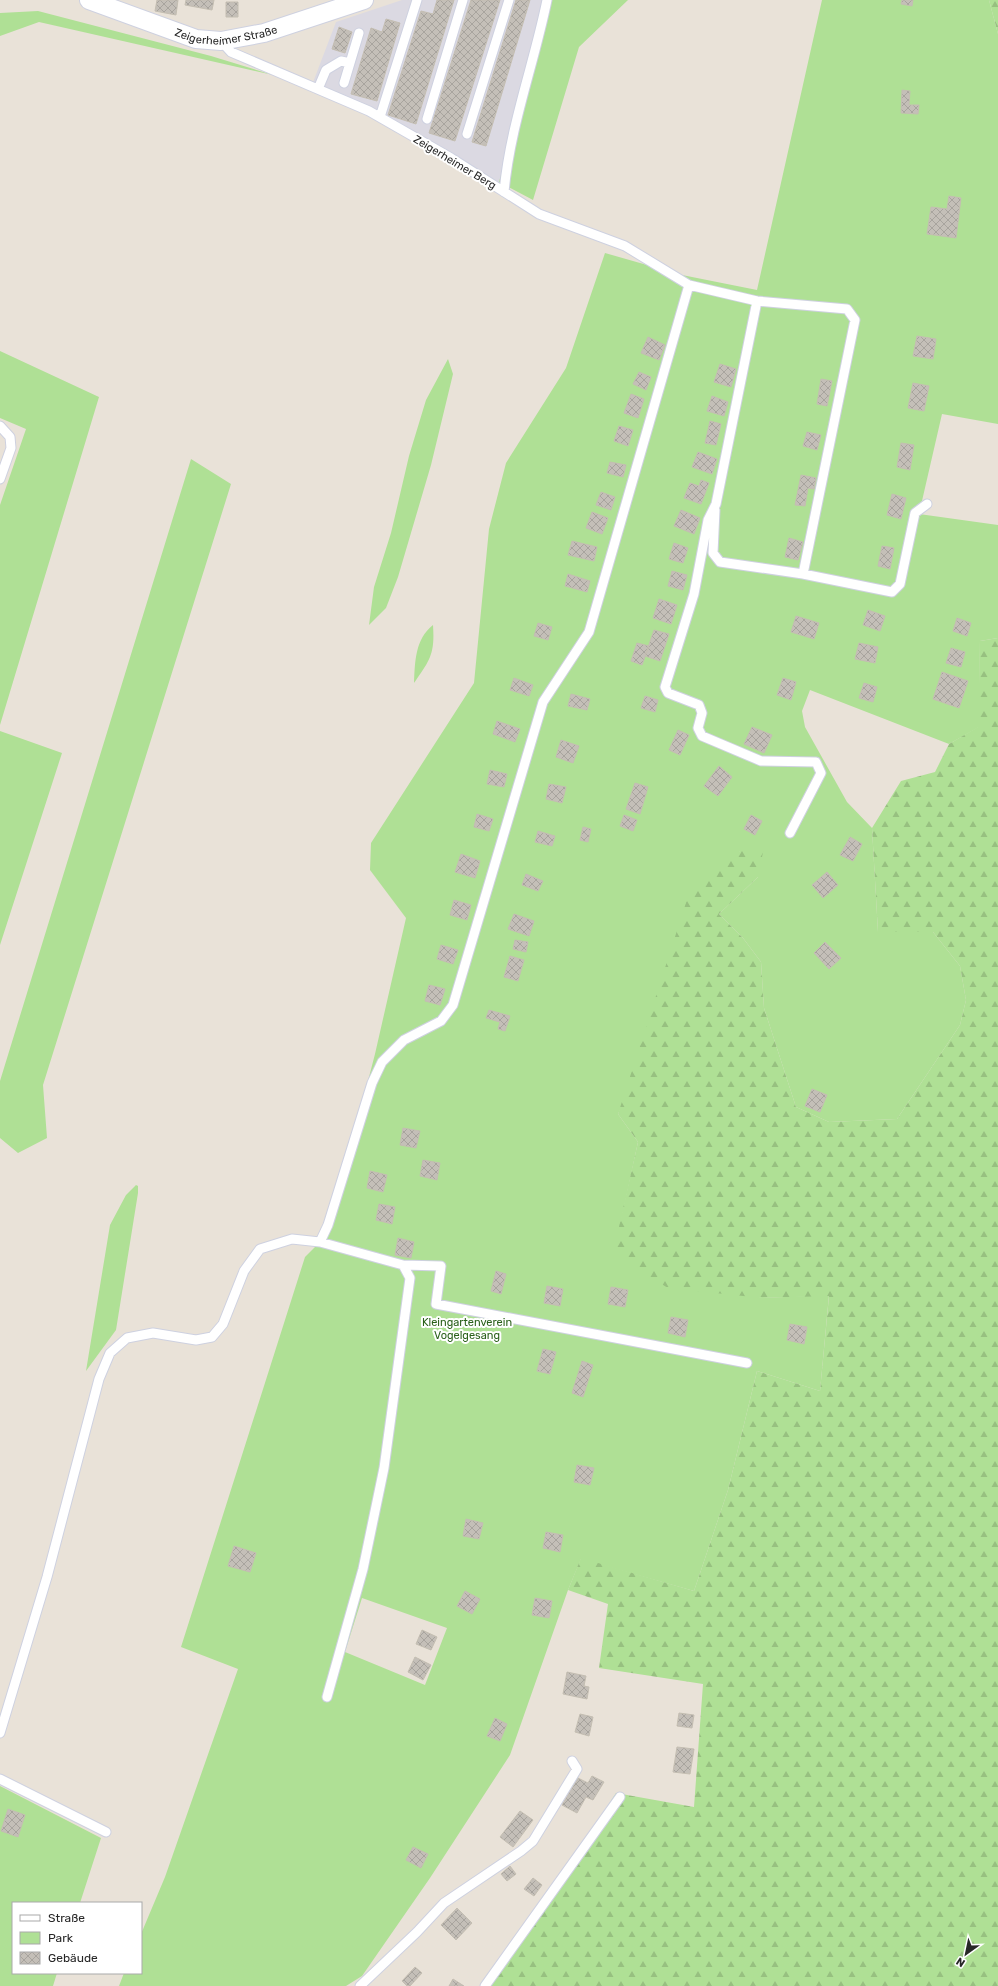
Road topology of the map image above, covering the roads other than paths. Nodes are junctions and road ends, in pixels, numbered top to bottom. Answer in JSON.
{"nodes":[{"id":1,"x":89,"y":0,"type":"edge"},
{"id":2,"x":364,"y":0,"type":"edge"},
{"id":3,"x":417,"y":0,"type":"edge"},
{"id":4,"x":463,"y":0,"type":"edge"},
{"id":5,"x":509,"y":0,"type":"edge"},
{"id":6,"x":547,"y":0,"type":"edge"},
{"id":7,"x":359,"y":33,"type":"dead end"},
{"id":8,"x":221,"y":42,"type":"junction"},
{"id":9,"x":350,"y":63,"type":"junction"},
{"id":10,"x":344,"y":83,"type":"dead end"},
{"id":11,"x":318,"y":90,"type":"junction"},
{"id":12,"x":380,"y":117,"type":"junction"},
{"id":13,"x":426,"y":119,"type":"dead end"},
{"id":14,"x":467,"y":134,"type":"dead end"},
{"id":15,"x":504,"y":192,"type":"junction"},
{"id":16,"x":689,"y":285,"type":"junction"},
{"id":17,"x":757,"y":301,"type":"junction"},
{"id":18,"x":0,"y":426,"type":"edge"},
{"id":19,"x":0,"y":478,"type":"edge"},
{"id":20,"x":716,"y":504,"type":"junction"},
{"id":21,"x":927,"y":504,"type":"dead end"},
{"id":22,"x":803,"y":574,"type":"junction"},
{"id":23,"x":790,"y":833,"type":"dead end"},
{"id":24,"x":320,"y":1242,"type":"junction"},
{"id":25,"x":403,"y":1265,"type":"junction"},
{"id":26,"x":747,"y":1363,"type":"dead end"},
{"id":27,"x":327,"y":1696,"type":"dead end"},
{"id":28,"x":0,"y":1733,"type":"edge"},
{"id":29,"x":572,"y":1761,"type":"dead end"},
{"id":30,"x":0,"y":1779,"type":"edge"},
{"id":31,"x":620,"y":1797,"type":"dead end"},
{"id":32,"x":106,"y":1832,"type":"dead end"},
{"id":33,"x":360,"y":1986,"type":"edge"},
{"id":34,"x":485,"y":1986,"type":"edge"}],
"edges":[{"from":1,"to":8,"type":"street","name":"Zeigerheimer Straße"},
{"from":2,"to":8,"type":"street","name":"Zeigerheimer Straße"},
{"from":3,"to":12,"type":"lane"},
{"from":4,"to":13,"type":"lane"},
{"from":5,"to":14,"type":"lane"},
{"from":6,"to":15,"type":"lane"},
{"from":7,"to":9,"type":"lane"},
{"from":8,"to":11,"type":"lane","name":"Zeigerheimer Berg"},
{"from":9,"to":10,"type":"lane"},
{"from":9,"to":11,"type":"lane"},
{"from":11,"to":12,"type":"lane","name":"Zeigerheimer Berg"},
{"from":12,"to":15,"type":"lane","name":"Zeigerheimer Berg"},
{"from":15,"to":16,"type":"lane","name":"Zeigerheimer Berg"},
{"from":16,"to":17,"type":"lane","name":"Zeigerheimer Berg"},
{"from":16,"to":24,"type":"lane"},
{"from":17,"to":20,"type":"lane"},
{"from":17,"to":22,"type":"lane","name":"Zeigerheimer Berg"},
{"from":18,"to":19,"type":"lane"},
{"from":20,"to":22,"type":"lane"},
{"from":20,"to":23,"type":"lane"},
{"from":21,"to":22,"type":"lane"},
{"from":24,"to":25,"type":"lane"},
{"from":24,"to":28,"type":"lane"},
{"from":25,"to":26,"type":"lane"},
{"from":25,"to":27,"type":"lane"},
{"from":29,"to":33,"type":"lane"},
{"from":30,"to":32,"type":"lane"},
{"from":31,"to":34,"type":"lane"}]}
